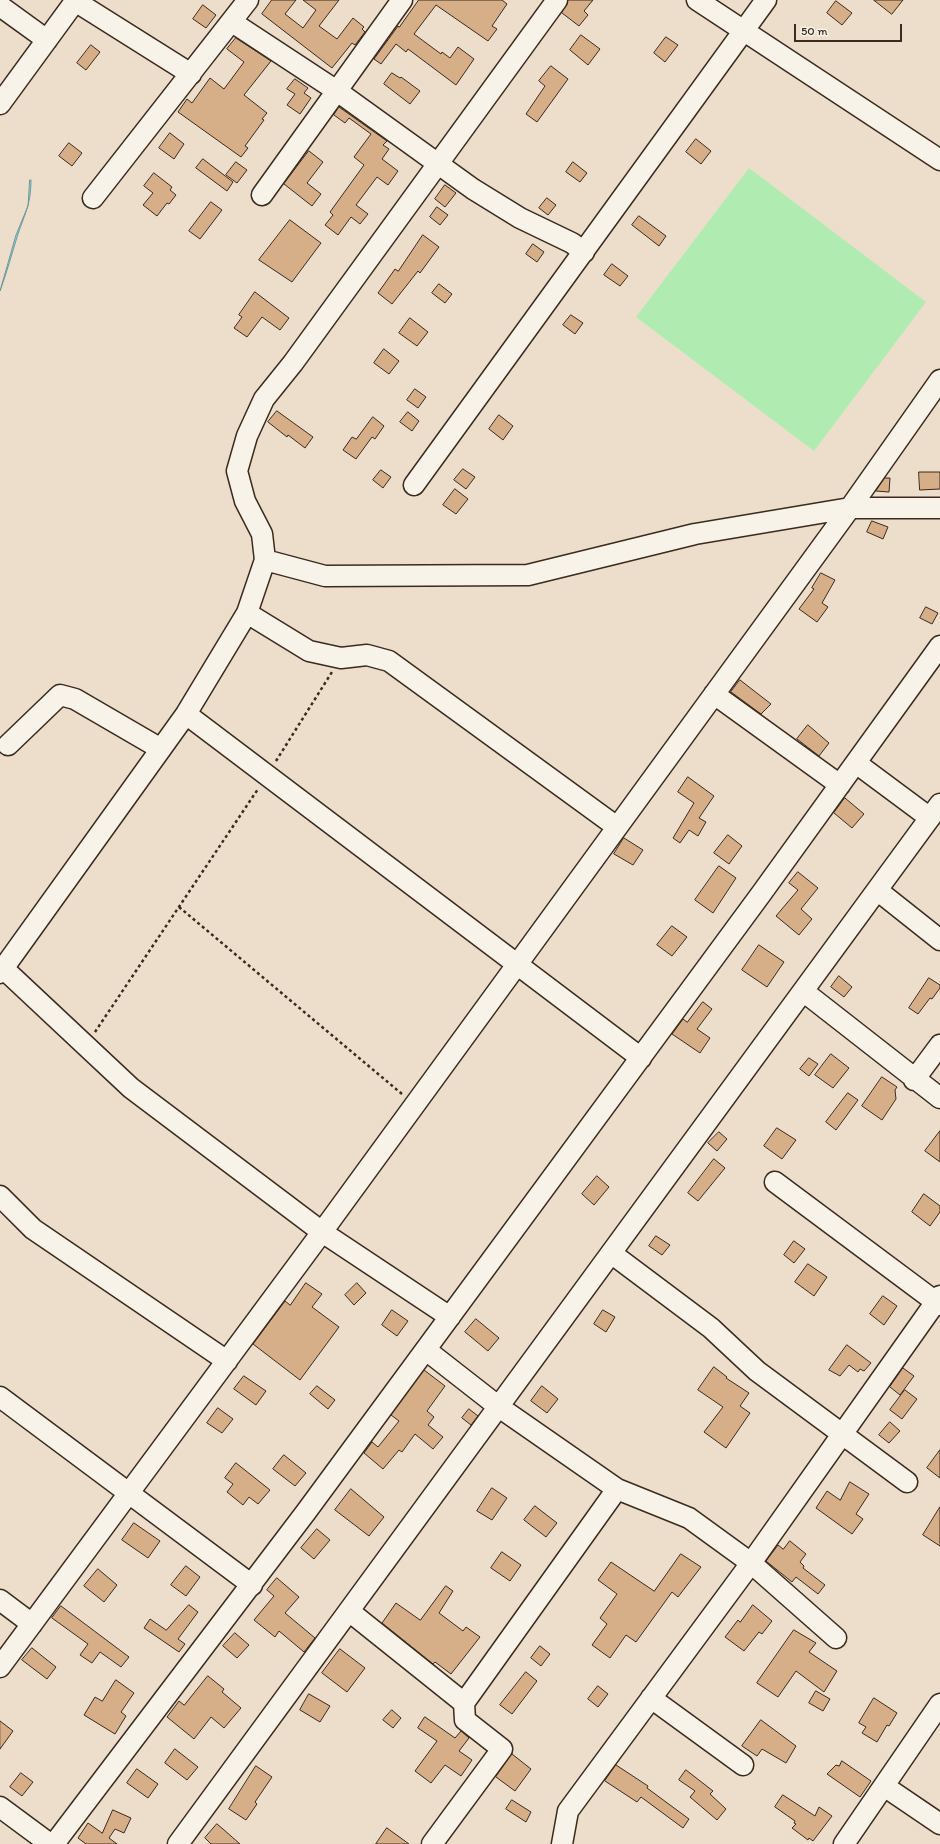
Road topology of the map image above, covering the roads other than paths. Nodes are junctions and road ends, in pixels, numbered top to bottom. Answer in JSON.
{"nodes":[{"id":1,"x":76,"y":0,"type":"edge"},
{"id":2,"x":248,"y":0,"type":"edge"},
{"id":3,"x":402,"y":0,"type":"edge"},
{"id":4,"x":557,"y":0,"type":"edge"},
{"id":5,"x":697,"y":0,"type":"edge"},
{"id":6,"x":766,"y":0,"type":"edge"},
{"id":7,"x":0,"y":6,"type":"edge"},
{"id":8,"x":232,"y":22,"type":"junction"},
{"id":9,"x":744,"y":31,"type":"junction"},
{"id":10,"x":47,"y":40,"type":"junction"},
{"id":11,"x":191,"y":74,"type":"junction"},
{"id":12,"x":337,"y":91,"type":"junction"},
{"id":13,"x":0,"y":104,"type":"edge"},
{"id":14,"x":940,"y":160,"type":"edge"},
{"id":15,"x":438,"y":163,"type":"junction"},
{"id":16,"x":262,"y":195,"type":"dead end"},
{"id":17,"x":93,"y":198,"type":"dead end"},
{"id":18,"x":584,"y":252,"type":"junction"},
{"id":19,"x":940,"y":380,"type":"edge"},
{"id":20,"x":414,"y":485,"type":"dead end"},
{"id":21,"x":850,"y":508,"type":"junction"},
{"id":22,"x":940,"y":508,"type":"edge"},
{"id":23,"x":265,"y":560,"type":"junction"},
{"id":24,"x":247,"y":613,"type":"junction"},
{"id":25,"x":940,"y":646,"type":"edge"},
{"id":26,"x":714,"y":694,"type":"junction"},
{"id":27,"x":186,"y":714,"type":"junction"},
{"id":28,"x":8,"y":745,"type":"dead end"},
{"id":29,"x":160,"y":749,"type":"junction"},
{"id":30,"x":856,"y":763,"type":"junction"},
{"id":31,"x":840,"y":785,"type":"junction"},
{"id":32,"x":935,"y":811,"type":"edge"},
{"id":33,"x":617,"y":827,"type":"junction"},
{"id":34,"x":877,"y":890,"type":"junction"},
{"id":35,"x":940,"y":940,"type":"edge"},
{"id":36,"x":518,"y":964,"type":"junction"},
{"id":37,"x":2,"y":971,"type":"edge"},
{"id":38,"x":803,"y":991,"type":"junction"},
{"id":39,"x":940,"y":1045,"type":"edge"},
{"id":40,"x":641,"y":1058,"type":"junction"},
{"id":41,"x":914,"y":1080,"type":"junction"},
{"id":42,"x":940,"y":1098,"type":"edge"},
{"id":43,"x":775,"y":1182,"type":"dead end"},
{"id":44,"x":0,"y":1196,"type":"edge"},
{"id":45,"x":322,"y":1232,"type":"junction"},
{"id":46,"x":611,"y":1253,"type":"junction"},
{"id":47,"x":939,"y":1301,"type":"edge"},
{"id":48,"x":450,"y":1317,"type":"junction"},
{"id":49,"x":426,"y":1350,"type":"junction"},
{"id":50,"x":227,"y":1361,"type":"junction"},
{"id":51,"x":0,"y":1397,"type":"edge"},
{"id":52,"x":499,"y":1407,"type":"junction"},
{"id":53,"x":843,"y":1435,"type":"junction"},
{"id":54,"x":907,"y":1482,"type":"dead end"},
{"id":55,"x":616,"y":1489,"type":"junction"},
{"id":56,"x":129,"y":1493,"type":"junction"},
{"id":57,"x":751,"y":1563,"type":"junction"},
{"id":58,"x":252,"y":1585,"type":"junction"},
{"id":59,"x":0,"y":1600,"type":"edge"},
{"id":60,"x":349,"y":1611,"type":"junction"},
{"id":61,"x":32,"y":1624,"type":"junction"},
{"id":62,"x":836,"y":1638,"type":"dead end"},
{"id":63,"x":0,"y":1667,"type":"edge"},
{"id":64,"x":651,"y":1698,"type":"junction"},
{"id":65,"x":464,"y":1703,"type":"junction"},
{"id":66,"x":940,"y":1704,"type":"edge"},
{"id":67,"x":743,"y":1765,"type":"dead end"},
{"id":68,"x":884,"y":1786,"type":"junction"},
{"id":69,"x":0,"y":1807,"type":"edge"},
{"id":70,"x":940,"y":1824,"type":"edge"},
{"id":71,"x":50,"y":1844,"type":"edge"},
{"id":72,"x":54,"y":1844,"type":"edge"},
{"id":73,"x":178,"y":1844,"type":"edge"},
{"id":74,"x":432,"y":1844,"type":"edge"},
{"id":75,"x":562,"y":1844,"type":"edge"},
{"id":76,"x":844,"y":1844,"type":"edge"}],
"edges":[{"from":1,"to":10,"type":"street"},
{"from":1,"to":11,"type":"street"},
{"from":2,"to":8,"type":"street"},
{"from":3,"to":12,"type":"street"},
{"from":4,"to":15,"type":"street"},
{"from":5,"to":9,"type":"street"},
{"from":6,"to":9,"type":"street"},
{"from":7,"to":10,"type":"street"},
{"from":8,"to":11,"type":"street"},
{"from":8,"to":12,"type":"street"},
{"from":9,"to":14,"type":"street"},
{"from":9,"to":18,"type":"street"},
{"from":10,"to":13,"type":"street"},
{"from":11,"to":17,"type":"street"},
{"from":12,"to":15,"type":"street"},
{"from":12,"to":16,"type":"street"},
{"from":15,"to":18,"type":"street"},
{"from":15,"to":23,"type":"street"},
{"from":18,"to":20,"type":"street"},
{"from":19,"to":21,"type":"street"},
{"from":21,"to":22,"type":"street"},
{"from":21,"to":23,"type":"street"},
{"from":21,"to":26,"type":"street"},
{"from":23,"to":24,"type":"street"},
{"from":24,"to":27,"type":"street"},
{"from":24,"to":33,"type":"street"},
{"from":25,"to":30,"type":"street"},
{"from":26,"to":31,"type":"street"},
{"from":26,"to":33,"type":"street"},
{"from":27,"to":29,"type":"street"},
{"from":27,"to":36,"type":"street"},
{"from":28,"to":29,"type":"street"},
{"from":29,"to":37,"type":"street"},
{"from":30,"to":31,"type":"street"},
{"from":30,"to":32,"type":"street"},
{"from":31,"to":40,"type":"street"},
{"from":32,"to":34,"type":"street"},
{"from":33,"to":36,"type":"street"},
{"from":34,"to":35,"type":"street"},
{"from":34,"to":38,"type":"street"},
{"from":36,"to":40,"type":"street"},
{"from":36,"to":45,"type":"street"},
{"from":37,"to":45,"type":"street"},
{"from":38,"to":41,"type":"street"},
{"from":38,"to":46,"type":"street"},
{"from":39,"to":41,"type":"street"},
{"from":40,"to":48,"type":"street"},
{"from":41,"to":42,"type":"street"},
{"from":43,"to":47,"type":"street"},
{"from":44,"to":50,"type":"street"},
{"from":45,"to":48,"type":"street"},
{"from":45,"to":50,"type":"street"},
{"from":46,"to":52,"type":"street"},
{"from":46,"to":53,"type":"street"},
{"from":47,"to":53,"type":"street"},
{"from":48,"to":49,"type":"street"},
{"from":49,"to":52,"type":"street"},
{"from":49,"to":58,"type":"street"},
{"from":50,"to":56,"type":"street"},
{"from":51,"to":56,"type":"street"},
{"from":52,"to":55,"type":"street"},
{"from":52,"to":60,"type":"street"},
{"from":53,"to":54,"type":"street"},
{"from":53,"to":57,"type":"street"},
{"from":55,"to":57,"type":"street"},
{"from":55,"to":65,"type":"street"},
{"from":56,"to":58,"type":"street"},
{"from":56,"to":61,"type":"street"},
{"from":57,"to":62,"type":"street"},
{"from":57,"to":64,"type":"street"},
{"from":58,"to":72,"type":"street"},
{"from":59,"to":61,"type":"street"},
{"from":60,"to":65,"type":"street"},
{"from":60,"to":73,"type":"street"},
{"from":61,"to":63,"type":"street"},
{"from":64,"to":67,"type":"street"},
{"from":64,"to":75,"type":"street"},
{"from":65,"to":74,"type":"street"},
{"from":66,"to":68,"type":"street"},
{"from":68,"to":70,"type":"street"},
{"from":68,"to":76,"type":"street"},
{"from":69,"to":71,"type":"street"}]}
